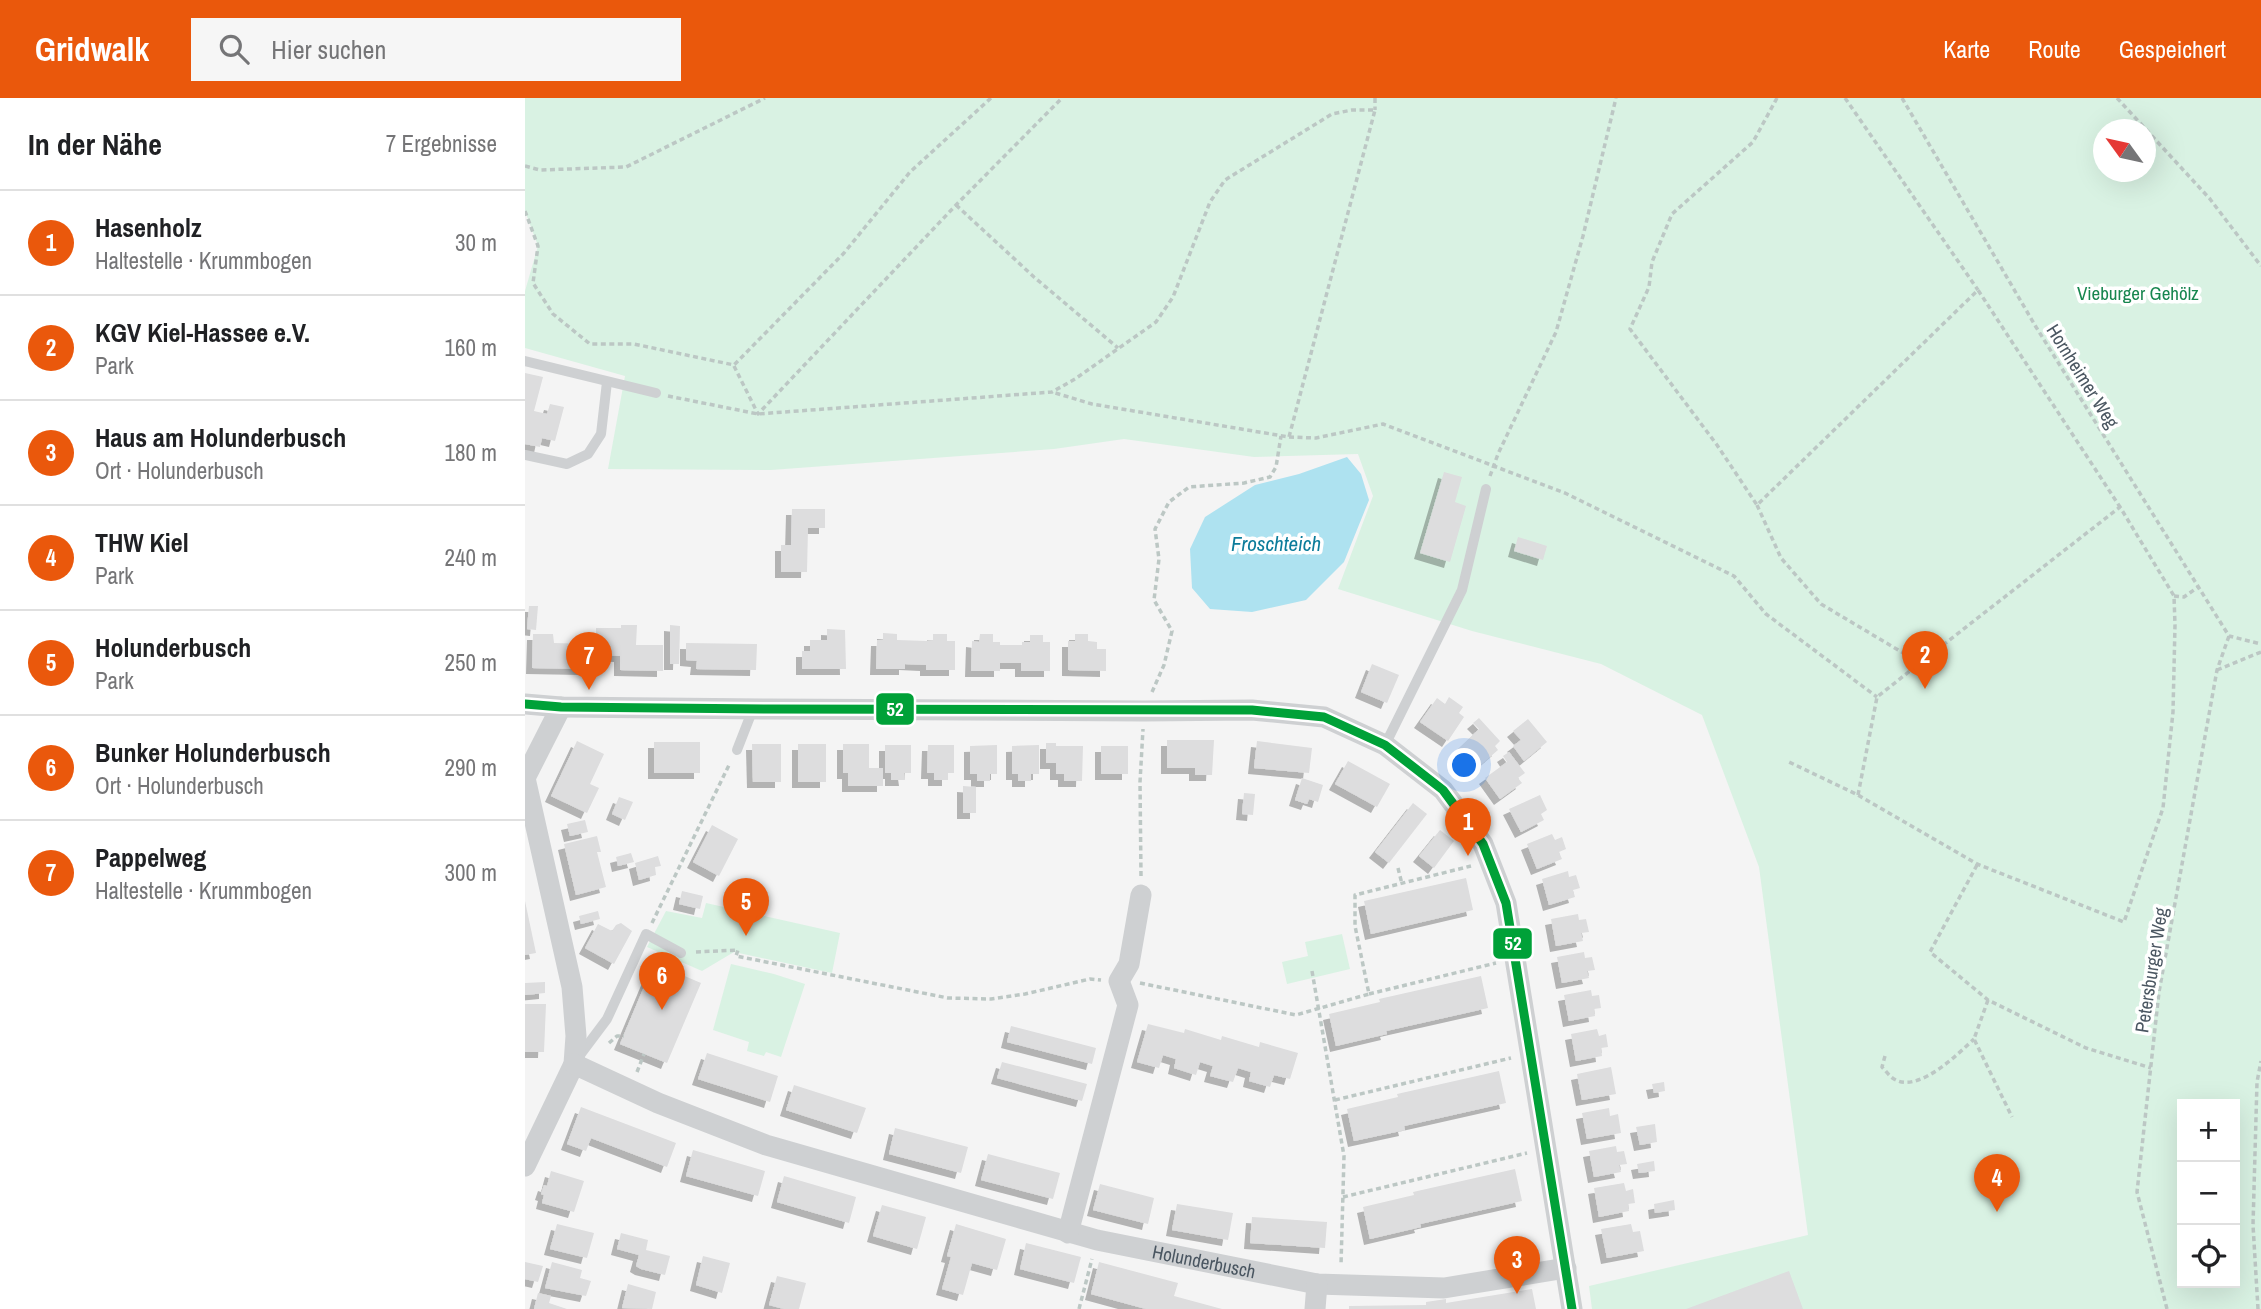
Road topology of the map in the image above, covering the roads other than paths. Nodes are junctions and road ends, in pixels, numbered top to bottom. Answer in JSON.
{"nodes":[{"id":1,"x":525,"y":361,"type":"edge"},
{"id":2,"x":607,"y":382,"type":"junction"},
{"id":3,"x":656,"y":393,"type":"road end"},
{"id":4,"x":525,"y":455,"type":"edge"},
{"id":5,"x":1486,"y":489,"type":"road end"},
{"id":6,"x":525,"y":704,"type":"edge"},
{"id":7,"x":561,"y":708,"type":"junction"},
{"id":8,"x":753,"y":709,"type":"junction"},
{"id":9,"x":1385,"y":745,"type":"junction"},
{"id":10,"x":737,"y":750,"type":"road end"},
{"id":11,"x":525,"y":778,"type":"edge"},
{"id":12,"x":1141,"y":895,"type":"road end"},
{"id":13,"x":681,"y":953,"type":"road end"},
{"id":14,"x":583,"y":1068,"type":"junction"},
{"id":15,"x":525,"y":1166,"type":"edge"},
{"id":16,"x":1068,"y":1234,"type":"junction"},
{"id":17,"x":1566,"y":1268,"type":"junction"},
{"id":18,"x":1317,"y":1284,"type":"junction"},
{"id":19,"x":1315,"y":1309,"type":"edge"},
{"id":20,"x":1572,"y":1309,"type":"edge"}],
"edges":[{"from":1,"to":2,"type":"lane"},
{"from":2,"to":3,"type":"lane"},
{"from":2,"to":4,"type":"lane"},
{"from":5,"to":9,"type":"lane"},
{"from":6,"to":7,"type":"street"},
{"from":7,"to":8,"type":"street"},
{"from":7,"to":11,"type":"street"},
{"from":8,"to":9,"type":"street"},
{"from":8,"to":10,"type":"lane"},
{"from":9,"to":17,"type":"street"},
{"from":11,"to":14,"type":"street"},
{"from":12,"to":16,"type":"street"},
{"from":13,"to":14,"type":"lane"},
{"from":14,"to":15,"type":"street"},
{"from":14,"to":16,"type":"street","name":"Holunderbusch"},
{"from":16,"to":18,"type":"street","name":"Holunderbusch"},
{"from":17,"to":18,"type":"street","name":"Holunderbusch"},
{"from":17,"to":20,"type":"street"},
{"from":18,"to":19,"type":"street"}]}
